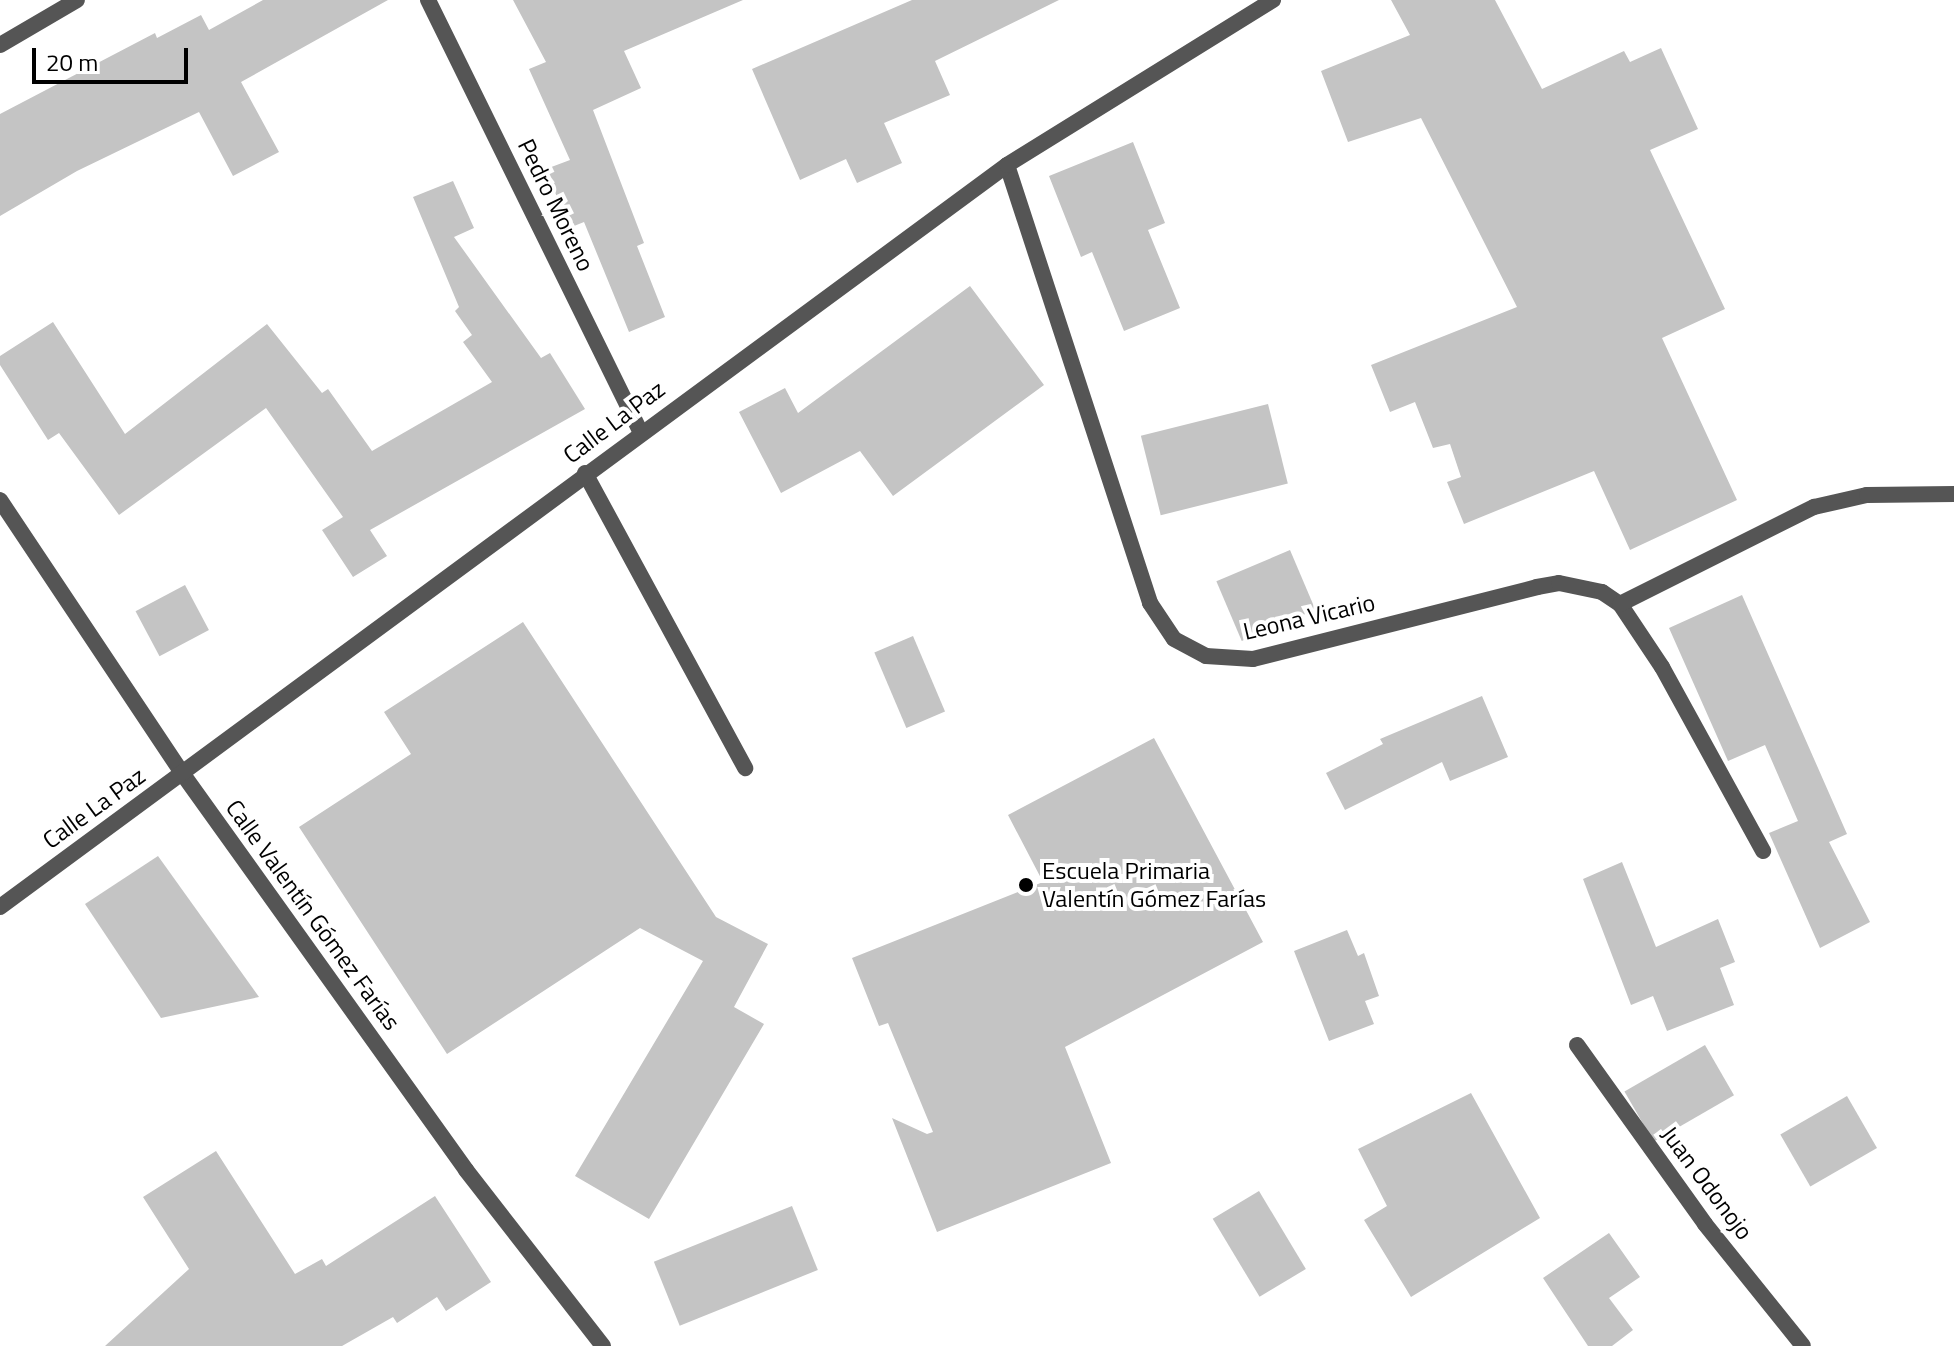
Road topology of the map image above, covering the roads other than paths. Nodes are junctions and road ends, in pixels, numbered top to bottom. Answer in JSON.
{"nodes":[{"id":1,"x":77,"y":0,"type":"edge"},
{"id":2,"x":428,"y":0,"type":"edge"},
{"id":3,"x":1273,"y":0,"type":"edge"},
{"id":4,"x":0,"y":45,"type":"edge"},
{"id":5,"x":1007,"y":165,"type":"junction"},
{"id":6,"x":640,"y":431,"type":"junction"},
{"id":7,"x":585,"y":473,"type":"junction"},
{"id":8,"x":1954,"y":494,"type":"edge"},
{"id":9,"x":0,"y":500,"type":"edge"},
{"id":10,"x":1620,"y":604,"type":"junction"},
{"id":11,"x":745,"y":768,"type":"dead end"},
{"id":12,"x":182,"y":773,"type":"junction"},
{"id":13,"x":1763,"y":851,"type":"dead end"},
{"id":14,"x":0,"y":907,"type":"edge"},
{"id":15,"x":1577,"y":1045,"type":"dead end"},
{"id":16,"x":603,"y":1346,"type":"edge"},
{"id":17,"x":1803,"y":1346,"type":"edge"}],
"edges":[{"from":1,"to":4,"type":"street"},
{"from":2,"to":6,"type":"street","name":"Pedro Moreno"},
{"from":3,"to":5,"type":"street","name":"Calle La Paz"},
{"from":5,"to":6,"type":"street","name":"Calle La Paz"},
{"from":5,"to":10,"type":"street","name":"Leona Vicario"},
{"from":6,"to":7,"type":"street","name":"Calle La Paz"},
{"from":7,"to":11,"type":"street"},
{"from":7,"to":12,"type":"street","name":"Calle La Paz"},
{"from":8,"to":10,"type":"street"},
{"from":9,"to":12,"type":"street","name":"Calle Valentín Gómez Farías"},
{"from":10,"to":13,"type":"street"},
{"from":12,"to":14,"type":"street","name":"Calle La Paz"},
{"from":12,"to":16,"type":"street","name":"Calle Valentín Gómez Farías"},
{"from":15,"to":17,"type":"street","name":"Juan Odonojo"}]}
